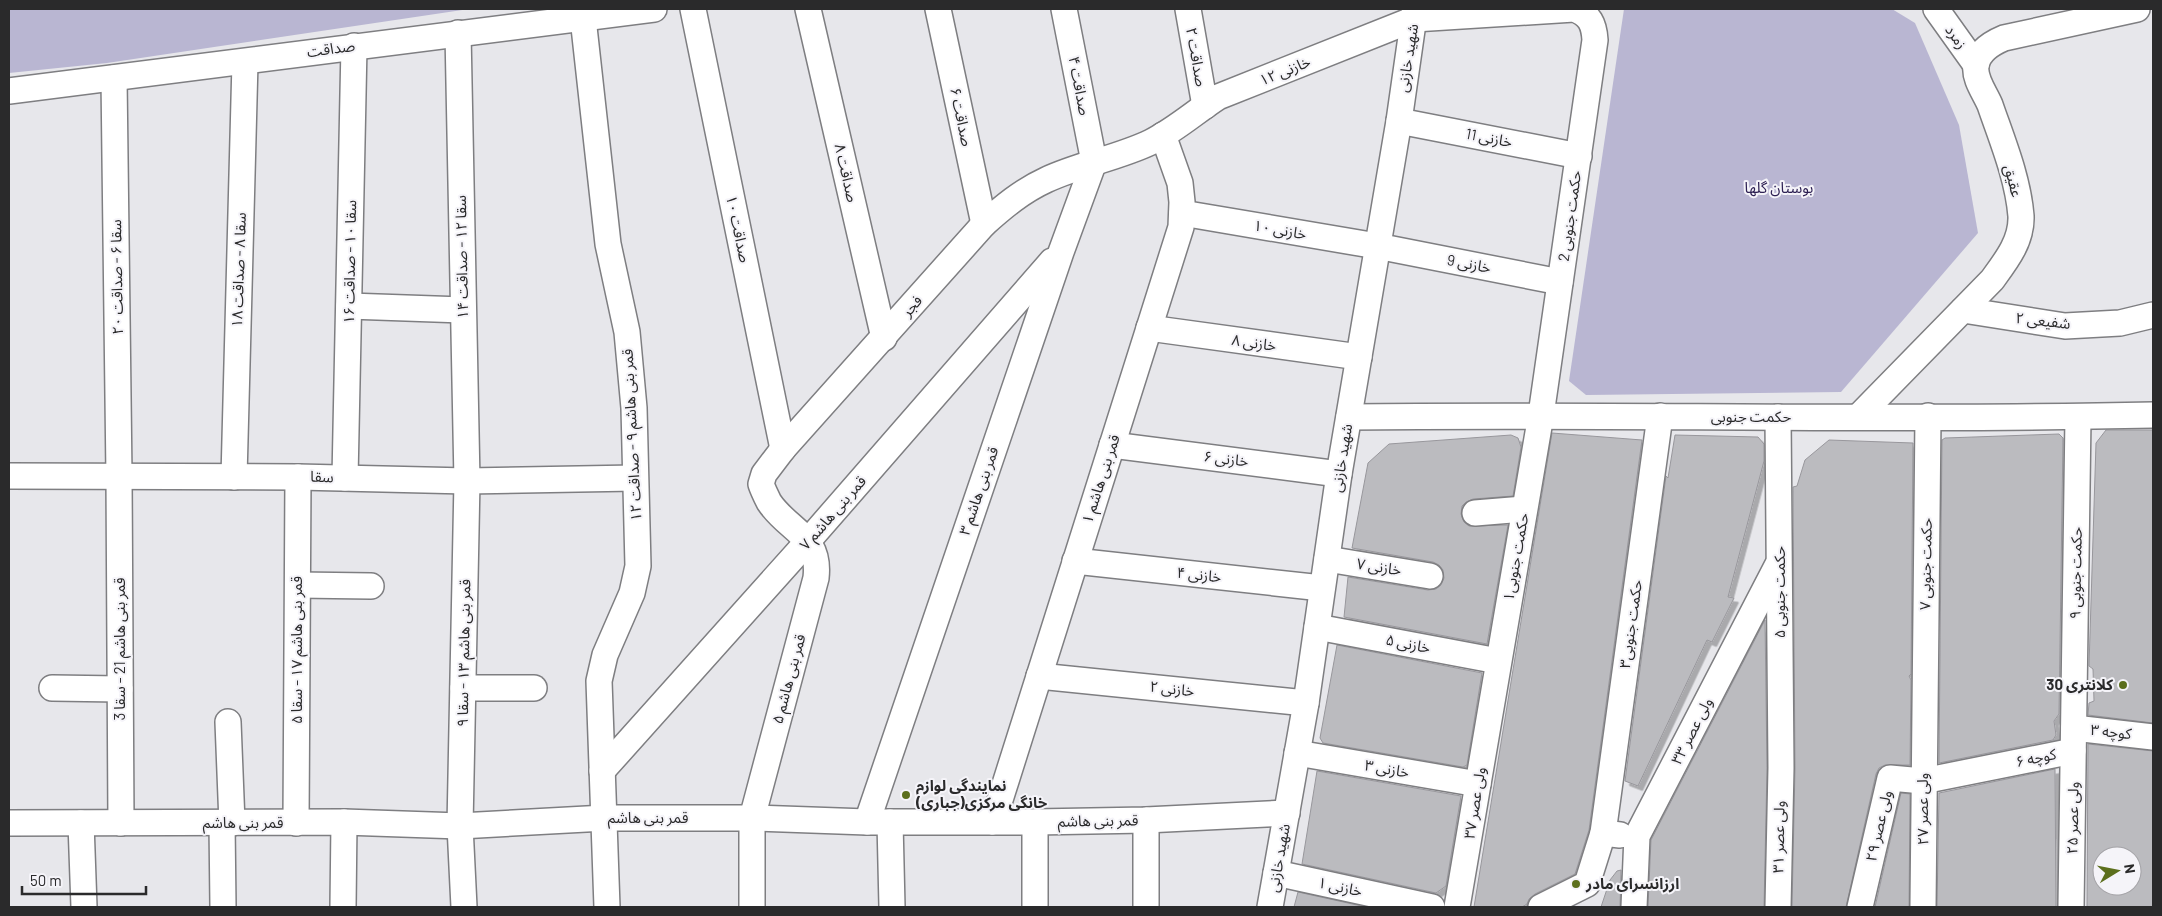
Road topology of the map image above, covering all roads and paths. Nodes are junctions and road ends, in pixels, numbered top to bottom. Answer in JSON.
{"nodes":[{"id":1,"x":654,"y":9,"type":"edge"},
{"id":2,"x":692,"y":9,"type":"edge"},
{"id":3,"x":808,"y":9,"type":"edge"},
{"id":4,"x":938,"y":9,"type":"edge"},
{"id":5,"x":1064,"y":9,"type":"edge"},
{"id":6,"x":1188,"y":9,"type":"edge"},
{"id":7,"x":1936,"y":9,"type":"edge"},
{"id":8,"x":2137,"y":9,"type":"edge"},
{"id":9,"x":1415,"y":14,"type":"edge"},
{"id":10,"x":583,"y":18,"type":"junction"},
{"id":11,"x":1590,"y":18,"type":"joint"},
{"id":12,"x":458,"y":33,"type":"junction"},
{"id":13,"x":354,"y":46,"type":"junction"},
{"id":14,"x":245,"y":62,"type":"junction"},
{"id":15,"x":1976,"y":65,"type":"junction"},
{"id":16,"x":114,"y":78,"type":"junction"},
{"id":17,"x":9,"y":91,"type":"edge"},
{"id":18,"x":1205,"y":106,"type":"junction"},
{"id":19,"x":1399,"y":121,"type":"junction"},
{"id":20,"x":1163,"y":135,"type":"junction"},
{"id":21,"x":1579,"y":156,"type":"junction"},
{"id":22,"x":1094,"y":162,"type":"junction"},
{"id":23,"x":1182,"y":213,"type":"junction"},
{"id":24,"x":984,"y":224,"type":"junction"},
{"id":25,"x":1378,"y":246,"type":"junction"},
{"id":26,"x":1061,"y":252,"type":"junction"},
{"id":27,"x":1560,"y":282,"type":"junction"},
{"id":28,"x":349,"y":306,"type":"junction"},
{"id":29,"x":463,"y":310,"type":"junction"},
{"id":30,"x":1963,"y":310,"type":"junction"},
{"id":31,"x":2153,"y":315,"type":"edge"},
{"id":32,"x":1149,"y":328,"type":"junction"},
{"id":33,"x":884,"y":338,"type":"junction"},
{"id":34,"x":1359,"y":357,"type":"junction"},
{"id":35,"x":1541,"y":415,"type":"junction"},
{"id":36,"x":1660,"y":416,"type":"junction"},
{"id":37,"x":1928,"y":416,"type":"junction"},
{"id":38,"x":2153,"y":416,"type":"edge"},
{"id":39,"x":1778,"y":417,"type":"junction"},
{"id":40,"x":1858,"y":417,"type":"junction"},
{"id":41,"x":2078,"y":417,"type":"junction"},
{"id":42,"x":1349,"y":418,"type":"junction"},
{"id":43,"x":1112,"y":445,"type":"junction"},
{"id":44,"x":783,"y":449,"type":"junction"},
{"id":45,"x":1339,"y":474,"type":"junction"},
{"id":46,"x":9,"y":476,"type":"edge"},
{"id":47,"x":119,"y":476,"type":"junction"},
{"id":48,"x":298,"y":476,"type":"junction"},
{"id":49,"x":234,"y":477,"type":"junction"},
{"id":50,"x":345,"y":478,"type":"junction"},
{"id":51,"x":634,"y":478,"type":"junction"},
{"id":52,"x":467,"y":481,"type":"junction"},
{"id":53,"x":1524,"y":509,"type":"junction"},
{"id":54,"x":1475,"y":513,"type":"dead end"},
{"id":55,"x":808,"y":541,"type":"junction"},
{"id":56,"x":1327,"y":559,"type":"junction"},
{"id":57,"x":1075,"y":561,"type":"junction"},
{"id":58,"x":1779,"y":562,"type":"junction"},
{"id":59,"x":1430,"y":576,"type":"dead end"},
{"id":60,"x":298,"y":584,"type":"junction"},
{"id":61,"x":371,"y":586,"type":"dead end"},
{"id":62,"x":1322,"y":588,"type":"junction"},
{"id":63,"x":1317,"y":627,"type":"junction"},
{"id":64,"x":1498,"y":661,"type":"junction"},
{"id":65,"x":1039,"y":676,"type":"junction"},
{"id":66,"x":52,"y":688,"type":"dead end"},
{"id":67,"x":463,"y":688,"type":"junction"},
{"id":68,"x":534,"y":688,"type":"dead end"},
{"id":69,"x":120,"y":689,"type":"junction"},
{"id":70,"x":1492,"y":698,"type":"joint"},
{"id":71,"x":1306,"y":702,"type":"junction"},
{"id":72,"x":1925,"y":711,"type":"joint"},
{"id":73,"x":228,"y":722,"type":"dead end"},
{"id":74,"x":2150,"y":736,"type":"edge"},
{"id":75,"x":2074,"y":740,"type":"junction"},
{"id":76,"x":1297,"y":753,"type":"junction"},
{"id":77,"x":1780,"y":768,"type":"joint"},
{"id":78,"x":602,"y":771,"type":"junction"},
{"id":79,"x":1923,"y":781,"type":"junction"},
{"id":80,"x":1478,"y":784,"type":"junction"},
{"id":81,"x":1287,"y":813,"type":"junction"},
{"id":82,"x":605,"y":818,"type":"junction"},
{"id":83,"x":752,"y":818,"type":"junction"},
{"id":84,"x":1146,"y":820,"type":"junction"},
{"id":85,"x":296,"y":822,"type":"junction"},
{"id":86,"x":344,"y":822,"type":"junction"},
{"id":87,"x":879,"y":822,"type":"junction"},
{"id":88,"x":993,"y":822,"type":"junction"},
{"id":89,"x":1035,"y":822,"type":"junction"},
{"id":90,"x":9,"y":823,"type":"edge"},
{"id":91,"x":81,"y":823,"type":"junction"},
{"id":92,"x":121,"y":823,"type":"junction"},
{"id":93,"x":227,"y":823,"type":"junction"},
{"id":94,"x":460,"y":826,"type":"junction"},
{"id":95,"x":1603,"y":833,"type":"junction"},
{"id":96,"x":1637,"y":836,"type":"junction"},
{"id":97,"x":1276,"y":873,"type":"junction"},
{"id":98,"x":84,"y":907,"type":"edge"},
{"id":99,"x":223,"y":907,"type":"edge"},
{"id":100,"x":342,"y":907,"type":"edge"},
{"id":101,"x":464,"y":907,"type":"edge"},
{"id":102,"x":606,"y":907,"type":"edge"},
{"id":103,"x":752,"y":907,"type":"edge"},
{"id":104,"x":892,"y":907,"type":"edge"},
{"id":105,"x":1035,"y":907,"type":"edge"},
{"id":106,"x":1146,"y":907,"type":"edge"},
{"id":107,"x":1270,"y":907,"type":"edge"},
{"id":108,"x":1432,"y":907,"type":"edge"},
{"id":109,"x":1457,"y":907,"type":"edge"},
{"id":110,"x":1541,"y":907,"type":"edge"},
{"id":111,"x":1634,"y":907,"type":"edge"},
{"id":112,"x":1778,"y":907,"type":"edge"},
{"id":113,"x":1860,"y":907,"type":"edge"},
{"id":114,"x":1923,"y":907,"type":"edge"},
{"id":115,"x":2071,"y":907,"type":"edge"}],
"edges":[{"from":1,"to":10,"type":"street","name":"صداقت"},
{"from":2,"to":44,"type":"street","name":"صداقت ۱۰"},
{"from":3,"to":33,"type":"street","name":"صداقت ۸"},
{"from":4,"to":24,"type":"street","name":"صداقت ۶"},
{"from":5,"to":22,"type":"street","name":"صداقت ۴"},
{"from":6,"to":18,"type":"street","name":"صداقت ۲"},
{"from":7,"to":15,"type":"street","name":"زمرد"},
{"from":8,"to":15,"type":"street"},
{"from":9,"to":11,"type":"street","name":"خازنی ۱۲"},
{"from":9,"to":18,"type":"street","name":"خازنی ۱۲"},
{"from":9,"to":19,"type":"street","name":"شهید خازنی"},
{"from":10,"to":12,"type":"street","name":"صداقت"},
{"from":10,"to":51,"type":"street","name":"قمر بنی هاشم ۹ - صداقت ۱۲"},
{"from":11,"to":21,"type":"street","name":"حکمت جنوبی 2"},
{"from":12,"to":13,"type":"street","name":"صداقت"},
{"from":12,"to":29,"type":"street","name":"سقا ۱۲ - صداقت ۱۴"},
{"from":13,"to":14,"type":"street","name":"صداقت"},
{"from":13,"to":28,"type":"street","name":"سقا ۱۰ - صداقت ۱۶"},
{"from":14,"to":16,"type":"street","name":"صداقت"},
{"from":14,"to":49,"type":"street","name":"سقا ۸ - صداقت ۱۸"},
{"from":15,"to":30,"type":"street","name":"عقیق"},
{"from":16,"to":17,"type":"street","name":"صداقت"},
{"from":16,"to":47,"type":"street","name":"سقا ۶ - صداقت ۲۰"},
{"from":18,"to":20,"type":"street","name":"خازنی ۱۲"},
{"from":19,"to":21,"type":"street","name":"خازنی 11"},
{"from":19,"to":25,"type":"street","name":"شهید خازنی"},
{"from":20,"to":22,"type":"street","name":"فجر"},
{"from":20,"to":23,"type":"street","name":"قمر بنی هاشم ۱"},
{"from":21,"to":27,"type":"street","name":"حکمت جنوبی 2"},
{"from":22,"to":24,"type":"street","name":"فجر"},
{"from":22,"to":26,"type":"street","name":"قمر بنی هاشم ۳"},
{"from":23,"to":25,"type":"street","name":"خازنی ۱۰"},
{"from":23,"to":32,"type":"street","name":"قمر بنی هاشم ۱"},
{"from":24,"to":33,"type":"street","name":"فجر"},
{"from":25,"to":27,"type":"street","name":"خازنی 9"},
{"from":25,"to":34,"type":"street","name":"شهید خازنی"},
{"from":26,"to":55,"type":"street","name":"قمر بنی هاشم ۷"},
{"from":26,"to":87,"type":"street","name":"قمر بنی هاشم ۳"},
{"from":27,"to":35,"type":"street","name":"حکمت جنوبی 2"},
{"from":28,"to":29,"type":"street"},
{"from":28,"to":50,"type":"street","name":"سقا ۱۰ - صداقت ۱۶"},
{"from":29,"to":52,"type":"street","name":"سقا ۱۲ - صداقت ۱۴"},
{"from":30,"to":31,"type":"street","name":"شفیعی ۲"},
{"from":30,"to":40,"type":"street","name":"عقیق"},
{"from":32,"to":34,"type":"street","name":"خازنی ۸"},
{"from":32,"to":43,"type":"street","name":"قمر بنی هاشم ۱"},
{"from":33,"to":44,"type":"street","name":"فجر"},
{"from":34,"to":42,"type":"street","name":"شهید خازنی"},
{"from":35,"to":36,"type":"street","name":"حکمت جنوبی"},
{"from":35,"to":42,"type":"street","name":"حکمت جنوبی"},
{"from":35,"to":53,"type":"street","name":"حکمت جنوبی۱"},
{"from":36,"to":39,"type":"street","name":"حکمت جنوبی"},
{"from":36,"to":95,"type":"street","name":"حکمت جنوبی۳"},
{"from":37,"to":40,"type":"street","name":"حکمت جنوبی"},
{"from":37,"to":41,"type":"street","name":"حکمت جنوبی"},
{"from":37,"to":72,"type":"street","name":"حکمت جنوبی ۷"},
{"from":38,"to":41,"type":"street","name":"حکمت جنوبی"},
{"from":39,"to":40,"type":"street","name":"حکمت جنوبی"},
{"from":39,"to":58,"type":"street","name":"حکمت جنوبی ۵"},
{"from":41,"to":75,"type":"street","name":"حکمت جنوبی ۹"},
{"from":42,"to":45,"type":"street","name":"شهید خازنی"},
{"from":43,"to":45,"type":"street","name":"خازنی ۶"},
{"from":43,"to":57,"type":"street","name":"قمر بنی هاشم ۱"},
{"from":44,"to":55,"type":"street","name":"فجر"},
{"from":45,"to":56,"type":"street","name":"شهید خازنی"},
{"from":46,"to":47,"type":"street","name":"سقا"},
{"from":47,"to":49,"type":"street","name":"سقا"},
{"from":47,"to":69,"type":"street","name":"قمر بنی هاشم 21 - سقا 3"},
{"from":48,"to":49,"type":"street","name":"سقا"},
{"from":48,"to":50,"type":"street","name":"سقا"},
{"from":48,"to":60,"type":"street","name":"قمر بنی هاشم ۱۷ - سقا ۵"},
{"from":50,"to":52,"type":"street","name":"سقا"},
{"from":51,"to":52,"type":"street","name":"سقا"},
{"from":51,"to":78,"type":"street","name":"قمر بنی هاشم ۹ - صداقت ۱۲"},
{"from":52,"to":67,"type":"street","name":"قمر بنی هاشم ۱۳ - سقا ۹"},
{"from":53,"to":54,"type":"street"},
{"from":53,"to":64,"type":"street","name":"حکمت جنوبی۱"},
{"from":55,"to":78,"type":"street","name":"قمر بنی هاشم ۷"},
{"from":55,"to":83,"type":"street","name":"قمر بنی هاشم ۵"},
{"from":56,"to":59,"type":"street","name":"خازنی ۷"},
{"from":56,"to":62,"type":"street","name":"شهید خازنی"},
{"from":57,"to":62,"type":"street","name":"خازنی ۴"},
{"from":57,"to":65,"type":"street","name":"قمر بنی هاشم ۱"},
{"from":58,"to":77,"type":"street","name":"حکمت جنوبی ۵"},
{"from":58,"to":96,"type":"street","name":"ولی عصر ۳۳"},
{"from":60,"to":61,"type":"street"},
{"from":60,"to":85,"type":"street","name":"قمر بنی هاشم ۱۷ - سقا ۵"},
{"from":62,"to":63,"type":"street","name":"شهید خازنی"},
{"from":63,"to":64,"type":"street","name":"خازنی ۵"},
{"from":63,"to":71,"type":"street","name":"شهید خازنی"},
{"from":64,"to":70,"type":"street","name":"حکمت جنوبی۱"},
{"from":65,"to":71,"type":"street","name":"خازنی ۲"},
{"from":65,"to":88,"type":"street","name":"قمر بنی هاشم ۱"},
{"from":66,"to":69,"type":"street"},
{"from":67,"to":68,"type":"street"},
{"from":67,"to":94,"type":"street","name":"قمر بنی هاشم ۱۳ - سقا ۹"},
{"from":69,"to":92,"type":"street","name":"قمر بنی هاشم 21 - سقا 3"},
{"from":70,"to":80,"type":"street","name":"ولی عصر ۳۷"},
{"from":71,"to":76,"type":"street","name":"شهید خازنی"},
{"from":72,"to":79,"type":"street","name":"ولی عصر ۲۷"},
{"from":73,"to":93,"type":"street"},
{"from":74,"to":75,"type":"street","name":"کوچه ۳"},
{"from":75,"to":79,"type":"street","name":"کوچه ۶"},
{"from":75,"to":115,"type":"street","name":"ولی عصر ۲۵"},
{"from":76,"to":80,"type":"street","name":"خازنی ۳"},
{"from":76,"to":81,"type":"street","name":"شهید خازنی"},
{"from":77,"to":112,"type":"street","name":"ولی عصر ۳۱"},
{"from":78,"to":82,"type":"street","name":"قمر بنی هاشم ۹ - صداقت ۱۲"},
{"from":79,"to":113,"type":"street","name":"ولی عصر ۲۹"},
{"from":79,"to":114,"type":"street","name":"ولی عصر ۲۷"},
{"from":80,"to":109,"type":"street","name":"ولی عصر ۳۷"},
{"from":81,"to":84,"type":"street","name":"قمر بنی هاشم"},
{"from":81,"to":97,"type":"street","name":"شهید خازنی"},
{"from":82,"to":83,"type":"street","name":"قمر بنی هاشم"},
{"from":82,"to":94,"type":"street","name":"قمر بنی هاشم"},
{"from":82,"to":102,"type":"street","name":"قمر بنی هاشم ۹ - صداقت ۱۲"},
{"from":83,"to":87,"type":"street","name":"قمر بنی هاشم"},
{"from":83,"to":103,"type":"street","name":"قمر بنی هاشم ۵"},
{"from":84,"to":89,"type":"street","name":"قمر بنی هاشم"},
{"from":84,"to":106,"type":"street"},
{"from":85,"to":86,"type":"street","name":"قمر بنی هاشم"},
{"from":85,"to":93,"type":"street","name":"قمر بنی هاشم"},
{"from":86,"to":94,"type":"street","name":"قمر بنی هاشم"},
{"from":86,"to":100,"type":"street"},
{"from":87,"to":88,"type":"street","name":"قمر بنی هاشم"},
{"from":87,"to":104,"type":"street"},
{"from":88,"to":89,"type":"street","name":"قمر بنی هاشم"},
{"from":89,"to":105,"type":"street"},
{"from":90,"to":91,"type":"street","name":"قمر بنی هاشم"},
{"from":91,"to":92,"type":"street","name":"قمر بنی هاشم"},
{"from":91,"to":98,"type":"street"},
{"from":92,"to":93,"type":"street","name":"قمر بنی هاشم"},
{"from":93,"to":99,"type":"street"},
{"from":94,"to":101,"type":"street","name":"قمر بنی هاشم ۱۳ - سقا ۹"},
{"from":95,"to":96,"type":"street"},
{"from":95,"to":110,"type":"street","name":"حکمت جنوبی۳"},
{"from":96,"to":111,"type":"street","name":"ولی عصر ۳۳"},
{"from":97,"to":107,"type":"street","name":"شهید خازنی"},
{"from":97,"to":108,"type":"street","name":"خازنی ۱"}]}
